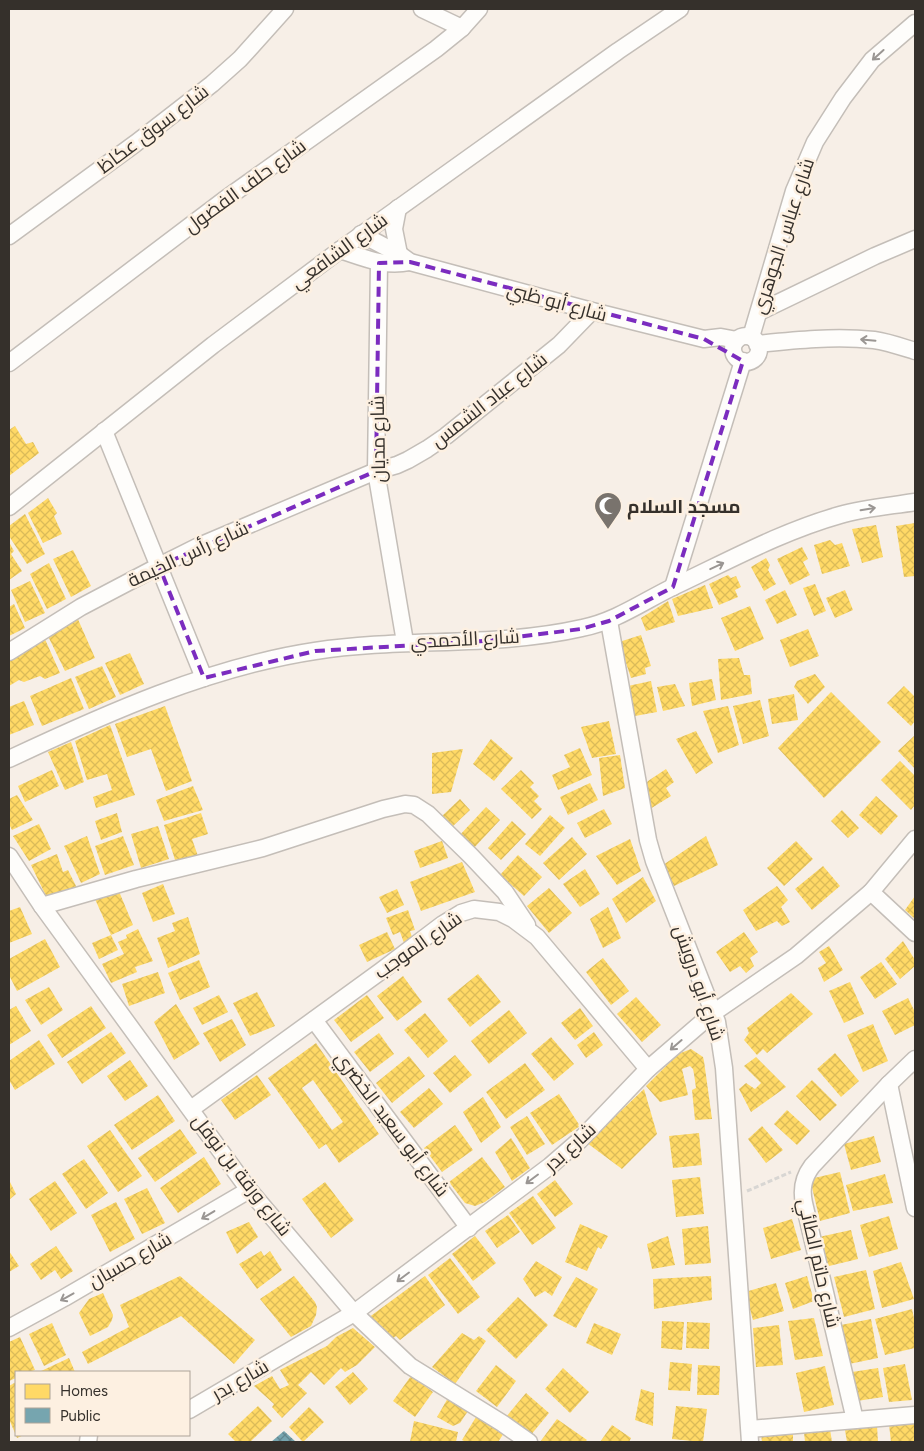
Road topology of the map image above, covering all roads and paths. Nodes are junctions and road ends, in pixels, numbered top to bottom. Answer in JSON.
{"nodes":[{"id":1,"x":285,"y":9,"type":"edge"},
{"id":2,"x":422,"y":9,"type":"edge"},
{"id":3,"x":479,"y":9,"type":"edge"},
{"id":4,"x":680,"y":9,"type":"edge"},
{"id":5,"x":915,"y":23,"type":"edge"},
{"id":6,"x":462,"y":28,"type":"junction"},
{"id":7,"x":398,"y":208,"type":"junction"},
{"id":8,"x":361,"y":234,"type":"junction"},
{"id":9,"x":9,"y":236,"type":"edge"},
{"id":10,"x":915,"y":239,"type":"edge"},
{"id":11,"x":340,"y":250,"type":"junction"},
{"id":12,"x":404,"y":258,"type":"junction"},
{"id":13,"x":379,"y":263,"type":"junction"},
{"id":14,"x":592,"y":311,"type":"junction"},
{"id":15,"x":759,"y":312,"type":"junction"},
{"id":16,"x":744,"y":347,"type":"junction"},
{"id":17,"x":915,"y":351,"type":"edge"},
{"id":18,"x":9,"y":363,"type":"edge"},
{"id":19,"x":104,"y":431,"type":"junction"},
{"id":20,"x":376,"y":471,"type":"junction"},
{"id":21,"x":915,"y":502,"type":"edge"},
{"id":22,"x":9,"y":507,"type":"edge"},
{"id":23,"x":158,"y":566,"type":"junction"},
{"id":24,"x":673,"y":587,"type":"junction"},
{"id":25,"x":609,"y":621,"type":"junction"},
{"id":26,"x":405,"y":642,"type":"junction"},
{"id":27,"x":9,"y":652,"type":"edge"},
{"id":28,"x":204,"y":678,"type":"junction"},
{"id":29,"x":9,"y":759,"type":"edge"},
{"id":30,"x":915,"y":839,"type":"edge"},
{"id":31,"x":9,"y":856,"type":"edge"},
{"id":32,"x":871,"y":892,"type":"junction"},
{"id":33,"x":42,"y":906,"type":"junction"},
{"id":34,"x":915,"y":933,"type":"edge"},
{"id":35,"x":537,"y":937,"type":"junction"},
{"id":36,"x":713,"y":1013,"type":"junction"},
{"id":37,"x":314,"y":1020,"type":"junction"},
{"id":38,"x":915,"y":1059,"type":"edge"},
{"id":39,"x":648,"y":1069,"type":"junction"},
{"id":40,"x":889,"y":1084,"type":"junction"},
{"id":41,"x":191,"y":1109,"type":"junction"},
{"id":42,"x":812,"y":1166,"type":"junction"},
{"id":43,"x":249,"y":1190,"type":"junction"},
{"id":44,"x":732,"y":1198,"type":"junction"},
{"id":45,"x":915,"y":1208,"type":"edge"},
{"id":46,"x":469,"y":1228,"type":"junction"},
{"id":47,"x":354,"y":1313,"type":"junction"},
{"id":48,"x":9,"y":1328,"type":"edge"},
{"id":49,"x":190,"y":1409,"type":"edge"},
{"id":50,"x":915,"y":1415,"type":"edge"},
{"id":51,"x":855,"y":1420,"type":"junction"},
{"id":52,"x":750,"y":1436,"type":"edge"},
{"id":53,"x":529,"y":1442,"type":"edge"}],
"edges":[{"from":1,"to":9,"type":"street","name":"شارع سوق عكاظ"},
{"from":2,"to":6,"type":"street"},
{"from":3,"to":6,"type":"street","name":"شارع حلف الفضول"},
{"from":4,"to":7,"type":"street","name":"شارع الشافعي"},
{"from":5,"to":15,"type":"street","name":"شارع عباس الجوهري","one_way":true},
{"from":6,"to":18,"type":"street","name":"شارع حلف الفضول"},
{"from":7,"to":8,"type":"street","name":"شارع الشافعي"},
{"from":7,"to":12,"type":"street"},
{"from":8,"to":11,"type":"street","name":"شارع الشافعي"},
{"from":8,"to":12,"type":"street","name":"شارع أبو ظبي"},
{"from":10,"to":15,"type":"street"},
{"from":11,"to":13,"type":"street","name":"شارع أبو ظبي"},
{"from":11,"to":19,"type":"street","name":"شارع الشافعي"},
{"from":12,"to":13,"type":"street","name":"شارع أبو ظبي"},
{"from":12,"to":14,"type":"street","name":"شارع أبو ظبي"},
{"from":13,"to":20,"type":"street","name":"شارع مديان"},
{"from":14,"to":16,"type":"street","name":"شارع أبو ظبي"},
{"from":14,"to":20,"type":"street","name":"شارع عباد الشمس"},
{"from":15,"to":16,"type":"street","name":"شارع عباس الجوهري"},
{"from":17,"to":16,"type":"street","name":"شارع أبو ظبي","one_way":true},
{"from":16,"to":24,"type":"street","name":"شارع عباس الجوهري"},
{"from":19,"to":22,"type":"street","name":"شارع الشافعي"},
{"from":19,"to":23,"type":"street"},
{"from":20,"to":23,"type":"street","name":"شارع رأس الخيمة"},
{"from":20,"to":26,"type":"street","name":"شارع مديان"},
{"from":24,"to":21,"type":"street","name":"شارع الأحمدي","one_way":true},
{"from":23,"to":27,"type":"street","name":"شارع رأس الخيمة"},
{"from":23,"to":28,"type":"street"},
{"from":24,"to":25,"type":"street","name":"شارع الأحمدي"},
{"from":25,"to":26,"type":"street","name":"شارع الأحمدي"},
{"from":25,"to":36,"type":"street","name":"شارع أبو درويش"},
{"from":26,"to":28,"type":"street","name":"شارع الأحمدي"},
{"from":28,"to":29,"type":"street","name":"شارع الأحمدي"},
{"from":30,"to":32,"type":"street","name":"شارع بدر"},
{"from":31,"to":33,"type":"street","name":"شارع ورقة بن نوفل"},
{"from":32,"to":34,"type":"street"},
{"from":32,"to":36,"type":"street","name":"شارع بدر"},
{"from":33,"to":35,"type":"street"},
{"from":33,"to":41,"type":"street","name":"شارع ورقة بن نوفل"},
{"from":35,"to":37,"type":"street","name":"شارع الموجب"},
{"from":35,"to":39,"type":"street","name":"شارع الموجب"},
{"from":36,"to":39,"type":"street","name":"شارع بدر","one_way":true},
{"from":36,"to":44,"type":"street","name":"شارع أبو درويش"},
{"from":37,"to":41,"type":"street","name":"شارع الموجب"},
{"from":37,"to":46,"type":"street","name":"شارع أبو سعيد الخضري"},
{"from":38,"to":40,"type":"street","name":"شارع حاتم الطائي"},
{"from":39,"to":46,"type":"street","name":"شارع بدر","one_way":true},
{"from":40,"to":42,"type":"street","name":"شارع حاتم الطائي"},
{"from":40,"to":45,"type":"street"},
{"from":41,"to":43,"type":"street","name":"شارع ورقة بن نوفل"},
{"from":42,"to":44,"type":"path"},
{"from":42,"to":51,"type":"street","name":"شارع حاتم الطائي"},
{"from":43,"to":47,"type":"street","name":"شارع ورقة بن نوفل"},
{"from":43,"to":48,"type":"street","name":"شارع حسبان","one_way":true},
{"from":44,"to":52,"type":"street","name":"شارع أبو درويش"},
{"from":46,"to":47,"type":"street","name":"شارع بدر","one_way":true},
{"from":47,"to":49,"type":"street","name":"شارع بدر"},
{"from":47,"to":53,"type":"street","name":"شارع ورقة بن نوفل"},
{"from":50,"to":51,"type":"street"},
{"from":51,"to":52,"type":"street"}]}
